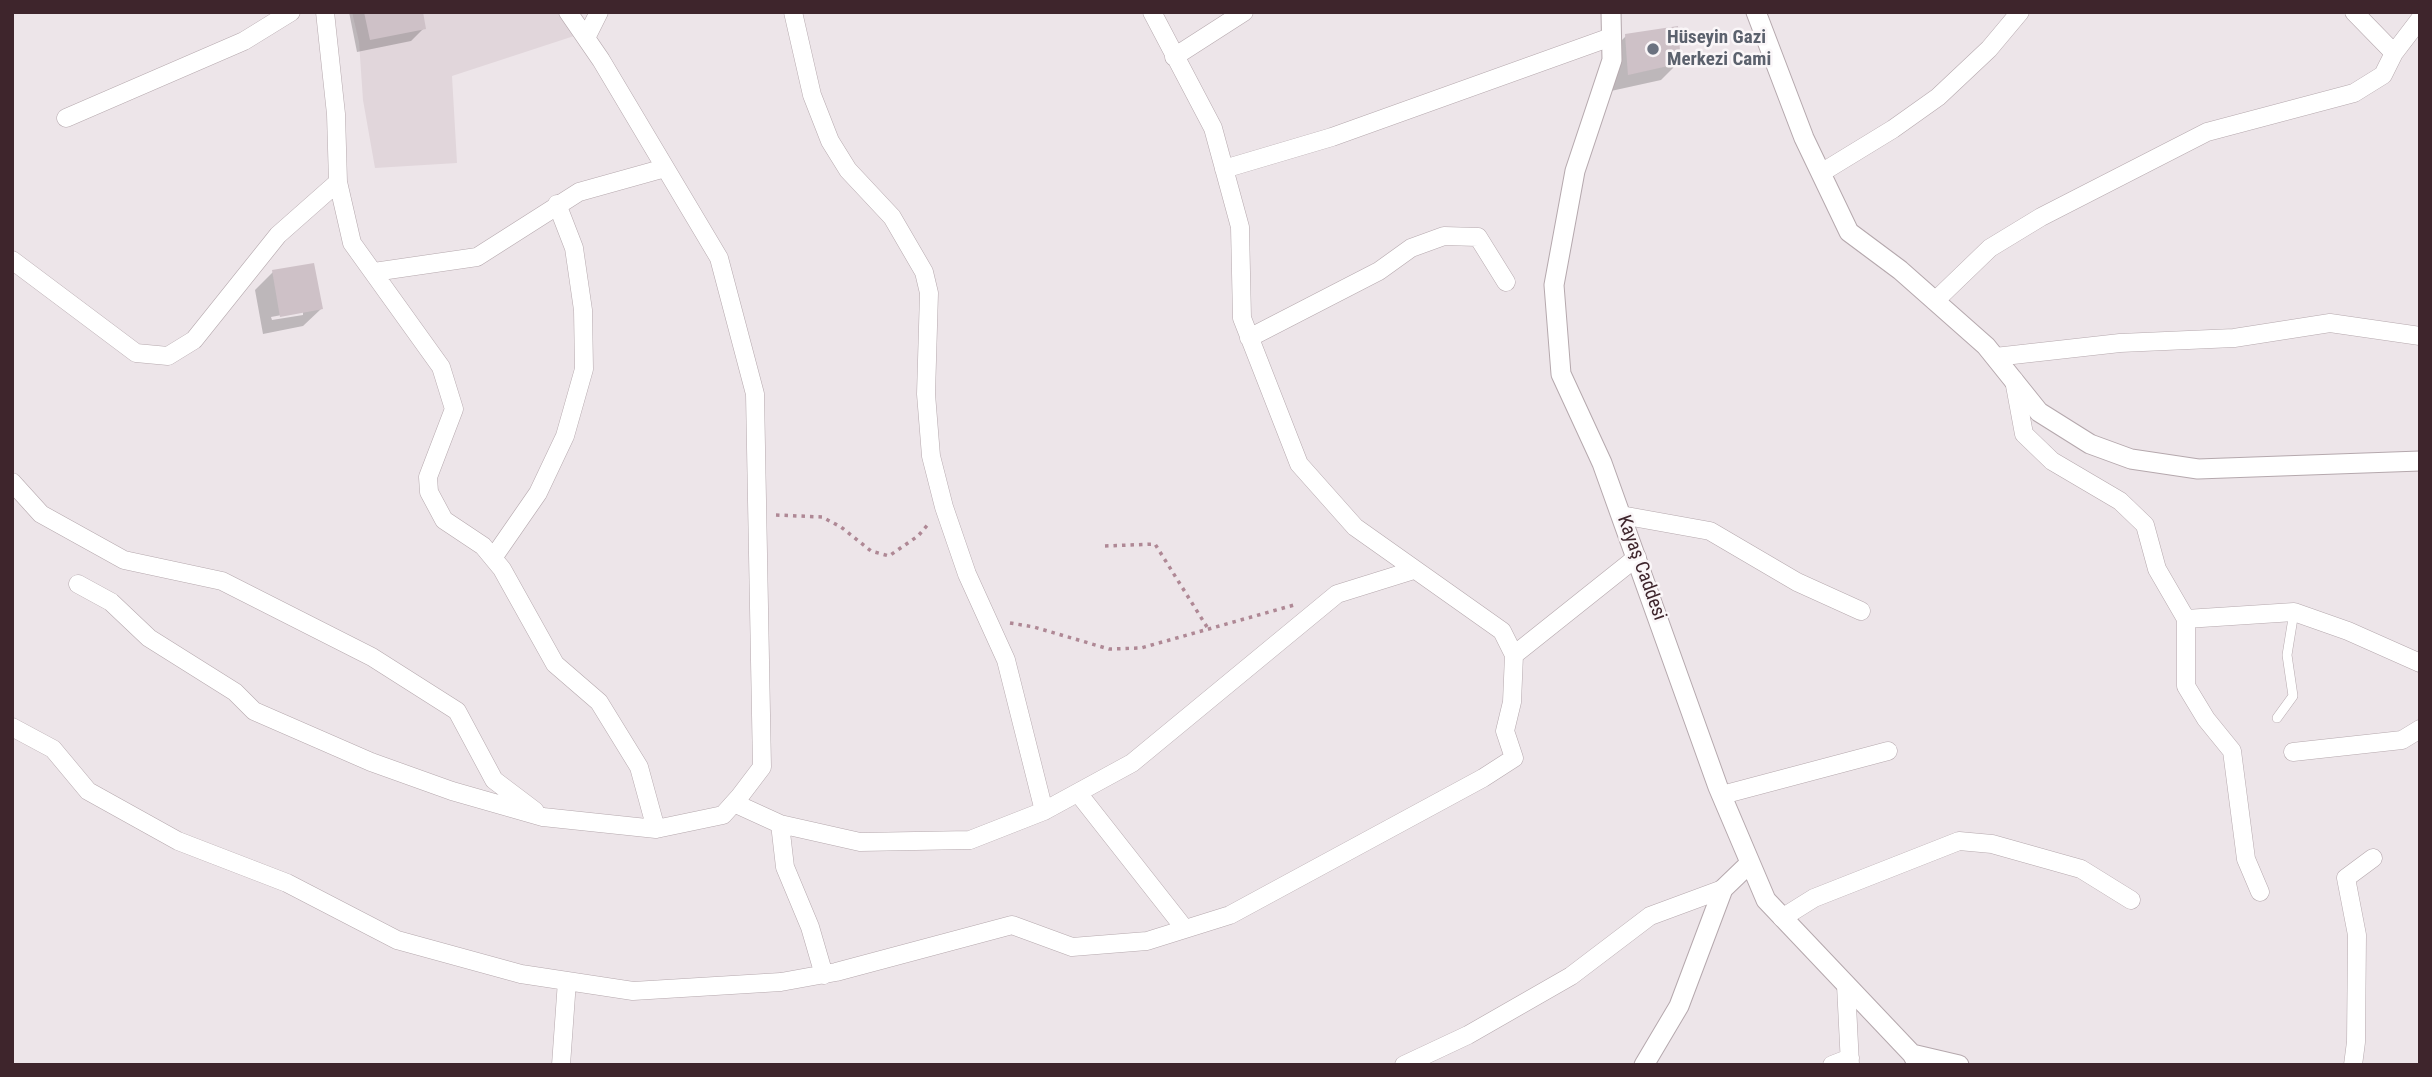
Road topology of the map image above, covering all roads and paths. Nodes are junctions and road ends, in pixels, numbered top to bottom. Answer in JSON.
{"nodes":[{"id":1,"x":291,"y":12,"type":"edge"},
{"id":2,"x":325,"y":12,"type":"edge"},
{"id":3,"x":568,"y":12,"type":"edge"},
{"id":4,"x":599,"y":12,"type":"edge"},
{"id":5,"x":793,"y":12,"type":"edge"},
{"id":6,"x":1152,"y":12,"type":"edge"},
{"id":7,"x":1244,"y":12,"type":"edge"},
{"id":8,"x":1611,"y":12,"type":"edge"},
{"id":9,"x":1756,"y":12,"type":"edge"},
{"id":10,"x":2020,"y":12,"type":"edge"},
{"id":11,"x":2354,"y":12,"type":"edge"},
{"id":12,"x":2420,"y":19,"type":"edge"},
{"id":13,"x":1611,"y":37,"type":"junction"},
{"id":14,"x":586,"y":38,"type":"junction"},
{"id":15,"x":2394,"y":53,"type":"junction"},
{"id":16,"x":1174,"y":57,"type":"junction"},
{"id":17,"x":66,"y":118,"type":"dead end"},
{"id":18,"x":665,"y":168,"type":"junction"},
{"id":19,"x":1224,"y":169,"type":"junction"},
{"id":20,"x":1821,"y":173,"type":"junction"},
{"id":21,"x":338,"y":182,"type":"junction"},
{"id":22,"x":557,"y":204,"type":"junction"},
{"id":23,"x":12,"y":260,"type":"edge"},
{"id":24,"x":374,"y":272,"type":"junction"},
{"id":25,"x":1506,"y":282,"type":"dead end"},
{"id":26,"x":1935,"y":301,"type":"junction"},
{"id":27,"x":2420,"y":336,"type":"edge"},
{"id":28,"x":1249,"y":338,"type":"junction"},
{"id":29,"x":1995,"y":357,"type":"junction"},
{"id":30,"x":2014,"y":380,"type":"junction"},
{"id":31,"x":2420,"y":461,"type":"edge"},
{"id":32,"x":12,"y":482,"type":"edge"},
{"id":33,"x":944,"y":508,"type":"junction"},
{"id":34,"x":758,"y":514,"type":"junction"},
{"id":35,"x":1621,"y":515,"type":"junction"},
{"id":36,"x":1105,"y":546,"type":"dead end"},
{"id":37,"x":1637,"y":557,"type":"junction"},
{"id":38,"x":493,"y":558,"type":"junction"},
{"id":39,"x":1414,"y":570,"type":"junction"},
{"id":40,"x":78,"y":584,"type":"dead end"},
{"id":41,"x":1299,"y":604,"type":"dead end"},
{"id":42,"x":1861,"y":611,"type":"dead end"},
{"id":43,"x":2294,"y":612,"type":"junction"},
{"id":44,"x":2186,"y":619,"type":"junction"},
{"id":45,"x":990,"y":621,"type":"junction"},
{"id":46,"x":1208,"y":628,"type":"junction"},
{"id":47,"x":1514,"y":655,"type":"junction"},
{"id":48,"x":2420,"y":663,"type":"edge"},
{"id":49,"x":2277,"y":718,"type":"dead end"},
{"id":50,"x":12,"y":727,"type":"edge"},
{"id":51,"x":2420,"y":729,"type":"edge"},
{"id":52,"x":1888,"y":751,"type":"dead end"},
{"id":53,"x":2293,"y":752,"type":"dead end"},
{"id":54,"x":1078,"y":793,"type":"junction"},
{"id":55,"x":1721,"y":795,"type":"junction"},
{"id":56,"x":734,"y":803,"type":"junction"},
{"id":57,"x":1044,"y":811,"type":"junction"},
{"id":58,"x":543,"y":817,"type":"junction"},
{"id":59,"x":780,"y":824,"type":"junction"},
{"id":60,"x":656,"y":829,"type":"junction"},
{"id":61,"x":2373,"y":858,"type":"dead end"},
{"id":62,"x":1750,"y":863,"type":"junction"},
{"id":63,"x":1723,"y":889,"type":"junction"},
{"id":64,"x":2260,"y":892,"type":"dead end"},
{"id":65,"x":2131,"y":900,"type":"dead end"},
{"id":66,"x":1782,"y":918,"type":"junction"},
{"id":67,"x":1185,"y":929,"type":"junction"},
{"id":68,"x":824,"y":975,"type":"junction"},
{"id":69,"x":567,"y":981,"type":"junction"},
{"id":70,"x":1846,"y":985,"type":"junction"},
{"id":71,"x":1915,"y":1059,"type":"edge"},
{"id":72,"x":1850,"y":1061,"type":"edge"},
{"id":73,"x":561,"y":1065,"type":"edge"},
{"id":74,"x":1404,"y":1065,"type":"edge"},
{"id":75,"x":1644,"y":1065,"type":"edge"},
{"id":76,"x":1832,"y":1065,"type":"edge"},
{"id":77,"x":1959,"y":1065,"type":"edge"},
{"id":78,"x":2353,"y":1065,"type":"edge"}],
"edges":[{"from":1,"to":17,"type":"street"},
{"from":2,"to":21,"type":"street"},
{"from":3,"to":14,"type":"street"},
{"from":4,"to":14,"type":"street"},
{"from":5,"to":33,"type":"street"},
{"from":6,"to":16,"type":"street"},
{"from":7,"to":16,"type":"street"},
{"from":8,"to":13,"type":"street","name":"Kayaş Caddesi"},
{"from":9,"to":20,"type":"street"},
{"from":10,"to":20,"type":"street"},
{"from":11,"to":15,"type":"street"},
{"from":12,"to":15,"type":"street"},
{"from":13,"to":19,"type":"street"},
{"from":13,"to":35,"type":"street","name":"Kayaş Caddesi"},
{"from":14,"to":18,"type":"street"},
{"from":15,"to":26,"type":"street"},
{"from":16,"to":19,"type":"street"},
{"from":18,"to":22,"type":"street"},
{"from":18,"to":34,"type":"street"},
{"from":19,"to":28,"type":"street"},
{"from":20,"to":26,"type":"street"},
{"from":21,"to":23,"type":"street"},
{"from":21,"to":24,"type":"street"},
{"from":22,"to":24,"type":"street"},
{"from":22,"to":38,"type":"street"},
{"from":24,"to":38,"type":"street"},
{"from":25,"to":28,"type":"street"},
{"from":26,"to":29,"type":"street"},
{"from":27,"to":29,"type":"street"},
{"from":28,"to":39,"type":"street"},
{"from":29,"to":30,"type":"street"},
{"from":30,"to":31,"type":"street"},
{"from":30,"to":44,"type":"street"},
{"from":32,"to":58,"type":"street"},
{"from":33,"to":34,"type":"path"},
{"from":33,"to":45,"type":"street"},
{"from":34,"to":56,"type":"street"},
{"from":35,"to":37,"type":"street","name":"Kayaş Caddesi"},
{"from":35,"to":42,"type":"street"},
{"from":36,"to":46,"type":"path"},
{"from":37,"to":47,"type":"street"},
{"from":37,"to":55,"type":"street","name":"Kayaş Caddesi"},
{"from":38,"to":60,"type":"street"},
{"from":39,"to":47,"type":"street"},
{"from":39,"to":54,"type":"street"},
{"from":40,"to":58,"type":"street"},
{"from":41,"to":46,"type":"path"},
{"from":43,"to":44,"type":"street"},
{"from":43,"to":48,"type":"street"},
{"from":43,"to":49,"type":"lane"},
{"from":44,"to":64,"type":"street"},
{"from":45,"to":46,"type":"path"},
{"from":45,"to":57,"type":"street"},
{"from":47,"to":67,"type":"street"},
{"from":50,"to":69,"type":"street"},
{"from":51,"to":53,"type":"street"},
{"from":52,"to":55,"type":"street"},
{"from":54,"to":57,"type":"street"},
{"from":54,"to":67,"type":"street"},
{"from":55,"to":62,"type":"street","name":"Kayaş Caddesi"},
{"from":56,"to":59,"type":"street"},
{"from":56,"to":60,"type":"street"},
{"from":57,"to":59,"type":"street"},
{"from":58,"to":60,"type":"street"},
{"from":59,"to":68,"type":"street"},
{"from":61,"to":78,"type":"street"},
{"from":62,"to":63,"type":"street"},
{"from":62,"to":66,"type":"street","name":"Kayaş Caddesi"},
{"from":63,"to":74,"type":"street"},
{"from":63,"to":75,"type":"street"},
{"from":65,"to":66,"type":"street"},
{"from":66,"to":70,"type":"street","name":"Kayaş Caddesi"},
{"from":67,"to":68,"type":"street"},
{"from":68,"to":69,"type":"street"},
{"from":69,"to":73,"type":"street"},
{"from":70,"to":71,"type":"street","name":"Kayaş Caddesi"},
{"from":70,"to":72,"type":"street"},
{"from":71,"to":77,"type":"street"},
{"from":72,"to":76,"type":"street"}]}
